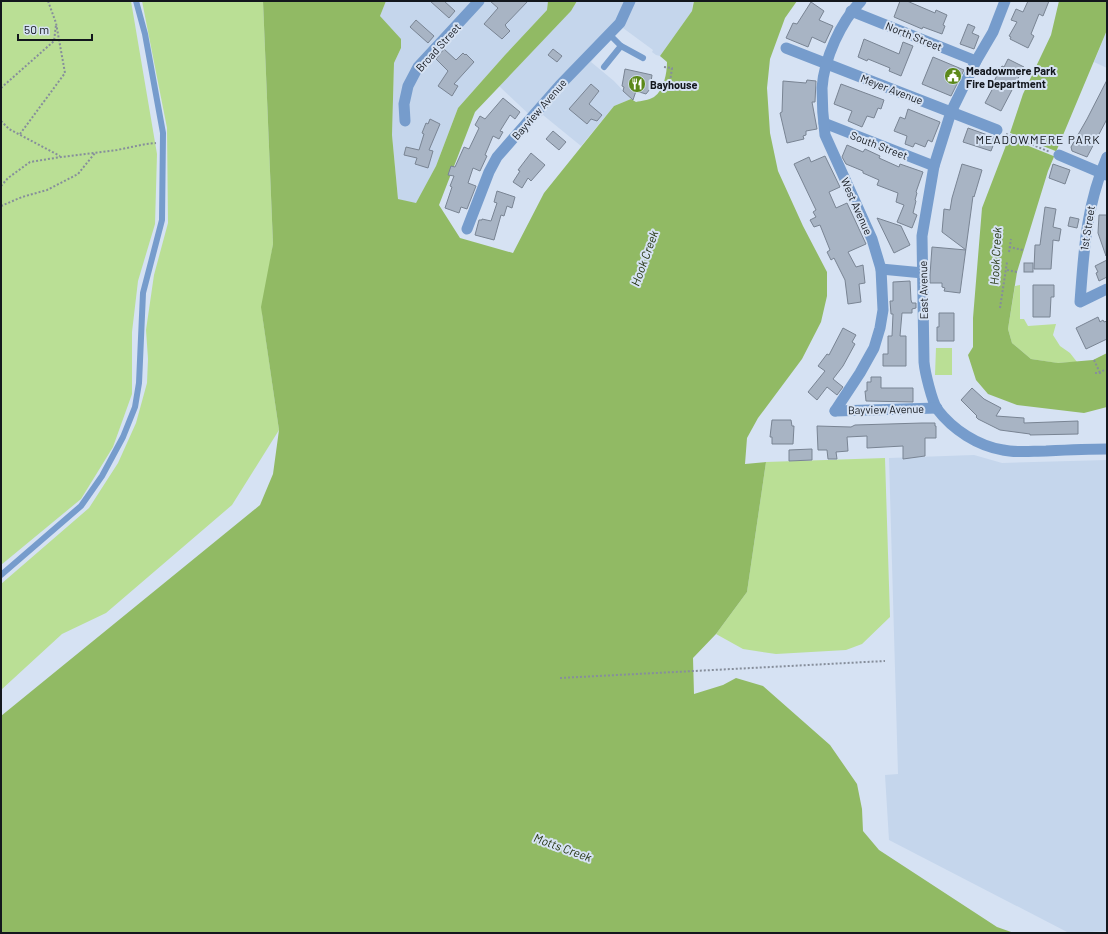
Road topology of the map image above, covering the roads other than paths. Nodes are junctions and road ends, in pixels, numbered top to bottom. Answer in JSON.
{"nodes":[{"id":1,"x":136,"y":1,"type":"edge"},
{"id":2,"x":479,"y":1,"type":"edge"},
{"id":3,"x":630,"y":1,"type":"edge"},
{"id":4,"x":861,"y":1,"type":"edge"},
{"id":5,"x":1005,"y":1,"type":"edge"},
{"id":6,"x":851,"y":11,"type":"junction"},
{"id":7,"x":610,"y":34,"type":"junction"},
{"id":8,"x":621,"y":46,"type":"junction"},
{"id":9,"x":786,"y":48,"type":"dead end"},
{"id":10,"x":643,"y":58,"type":"dead end"},
{"id":11,"x":976,"y":61,"type":"junction"},
{"id":12,"x":826,"y":63,"type":"junction"},
{"id":13,"x":604,"y":67,"type":"dead end"},
{"id":14,"x":951,"y":112,"type":"junction"},
{"id":15,"x":405,"y":121,"type":"dead end"},
{"id":16,"x":824,"y":123,"type":"junction"},
{"id":17,"x":996,"y":130,"type":"road end"},
{"id":18,"x":1059,"y":155,"type":"road end"},
{"id":19,"x":1107,"y":157,"type":"edge"},
{"id":20,"x":934,"y":166,"type":"junction"},
{"id":21,"x":1104,"y":174,"type":"edge"},
{"id":22,"x":467,"y":230,"type":"dead end"},
{"id":23,"x":881,"y":269,"type":"junction"},
{"id":24,"x":923,"y":272,"type":"junction"},
{"id":25,"x":1107,"y":289,"type":"edge"},
{"id":26,"x":937,"y":408,"type":"junction"},
{"id":27,"x":835,"y":410,"type":"joint"},
{"id":28,"x":1107,"y":448,"type":"edge"},
{"id":29,"x":1,"y":575,"type":"edge"}],
"edges":[{"from":1,"to":29,"type":"lane"},
{"from":2,"to":15,"type":"street","name":"Broad Street"},
{"from":3,"to":7,"type":"street","name":"Bayview Avenue"},
{"from":4,"to":6,"type":"street","name":"West Avenue"},
{"from":5,"to":11,"type":"street","name":"East Avenue"},
{"from":6,"to":11,"type":"street","name":"North Street"},
{"from":6,"to":12,"type":"street","name":"West Avenue"},
{"from":7,"to":8,"type":"lane"},
{"from":7,"to":22,"type":"street","name":"Bayview Avenue"},
{"from":8,"to":10,"type":"lane"},
{"from":8,"to":13,"type":"lane"},
{"from":9,"to":12,"type":"street","name":"Meyer Avenue"},
{"from":11,"to":14,"type":"street","name":"East Avenue"},
{"from":12,"to":14,"type":"street","name":"Meyer Avenue"},
{"from":12,"to":16,"type":"street","name":"West Avenue"},
{"from":14,"to":17,"type":"street","name":"Meyer Avenue"},
{"from":14,"to":20,"type":"street","name":"East Avenue"},
{"from":16,"to":20,"type":"street","name":"South Street"},
{"from":16,"to":23,"type":"street","name":"West Avenue"},
{"from":18,"to":21,"type":"street"},
{"from":19,"to":21,"type":"street","name":"1st Street"},
{"from":20,"to":24,"type":"street","name":"East Avenue"},
{"from":21,"to":25,"type":"street","name":"1st Street"},
{"from":23,"to":24,"type":"street"},
{"from":23,"to":27,"type":"street","name":"West Avenue"},
{"from":24,"to":26,"type":"street","name":"East Avenue"},
{"from":26,"to":27,"type":"street","name":"Bayview Avenue"},
{"from":26,"to":28,"type":"street","name":"East Avenue"}]}
